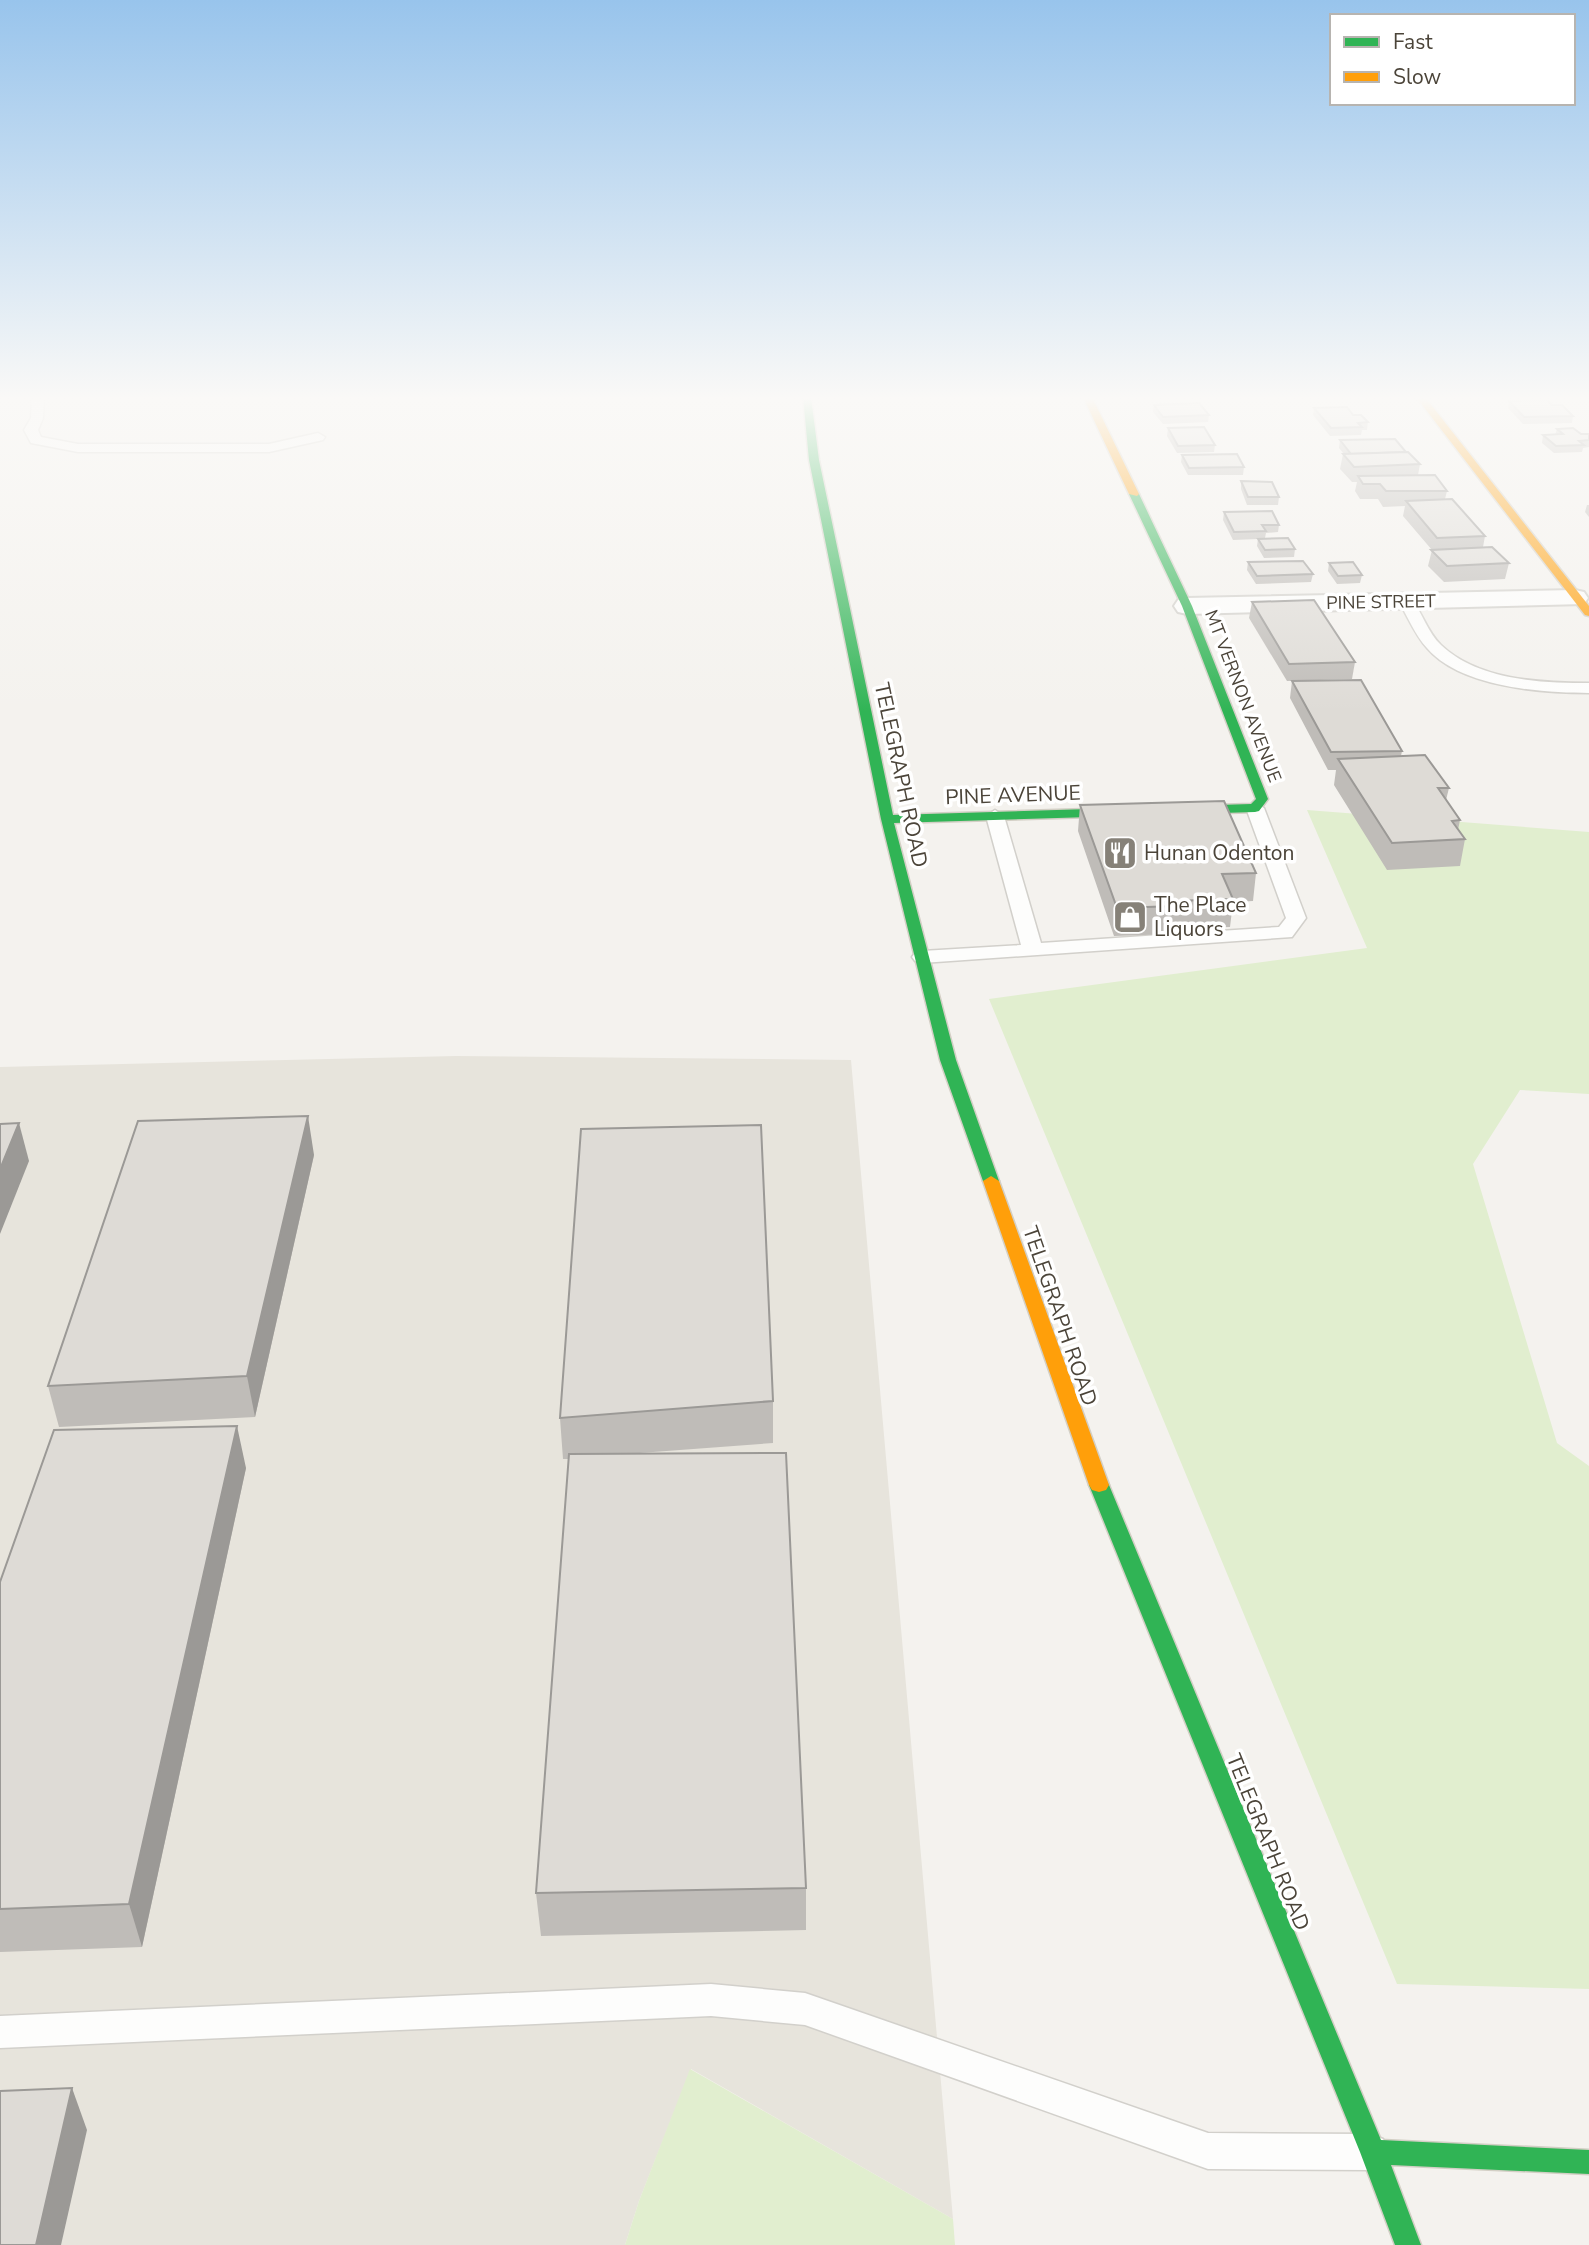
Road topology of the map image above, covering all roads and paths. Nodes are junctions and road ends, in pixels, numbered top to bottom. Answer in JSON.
{"nodes":[{"id":1,"x":822,"y":502,"type":"edge"},
{"id":2,"x":1137,"y":502,"type":"edge"},
{"id":3,"x":1501,"y":502,"type":"edge"},
{"id":4,"x":1407,"y":602,"type":"junction"},
{"id":5,"x":1187,"y":606,"type":"junction"},
{"id":6,"x":1582,"y":606,"type":"edge"},
{"id":7,"x":1589,"y":688,"type":"edge"},
{"id":8,"x":1258,"y":804,"type":"junction"},
{"id":9,"x":995,"y":816,"type":"junction"},
{"id":10,"x":887,"y":819,"type":"junction"},
{"id":11,"x":1033,"y":950,"type":"junction"},
{"id":12,"x":922,"y":957,"type":"junction"},
{"id":13,"x":0,"y":2032,"type":"edge"},
{"id":14,"x":1373,"y":2152,"type":"junction"},
{"id":15,"x":1589,"y":2162,"type":"edge"},
{"id":16,"x":1408,"y":2245,"type":"edge"},
{"id":17,"x":1421,"y":2245,"type":"edge"}],
"edges":[{"from":1,"to":10,"type":"main road","name":"TELEGRAPH ROAD"},
{"from":2,"to":5,"type":"main road","name":"MT VERNON AVENUE"},
{"from":3,"to":6,"type":"main road"},
{"from":4,"to":5,"type":"street","name":"PINE STREET"},
{"from":4,"to":6,"type":"street","name":"PINE STREET"},
{"from":4,"to":7,"type":"lane"},
{"from":5,"to":8,"type":"main road","name":"MT VERNON AVENUE"},
{"from":8,"to":9,"type":"main road","name":"PINE AVENUE"},
{"from":8,"to":11,"type":"lane"},
{"from":9,"to":10,"type":"main road","name":"PINE AVENUE"},
{"from":9,"to":11,"type":"lane"},
{"from":10,"to":12,"type":"main road","name":"TELEGRAPH ROAD"},
{"from":11,"to":12,"type":"lane"},
{"from":12,"to":14,"type":"main road","name":"TELEGRAPH ROAD"},
{"from":13,"to":14,"type":"lane"},
{"from":14,"to":15,"type":"main road"},
{"from":14,"to":16,"type":"main road","name":"TELEGRAPH ROAD"},
{"from":14,"to":17,"type":"main road","name":"TELEGRAPH ROAD"}]}
